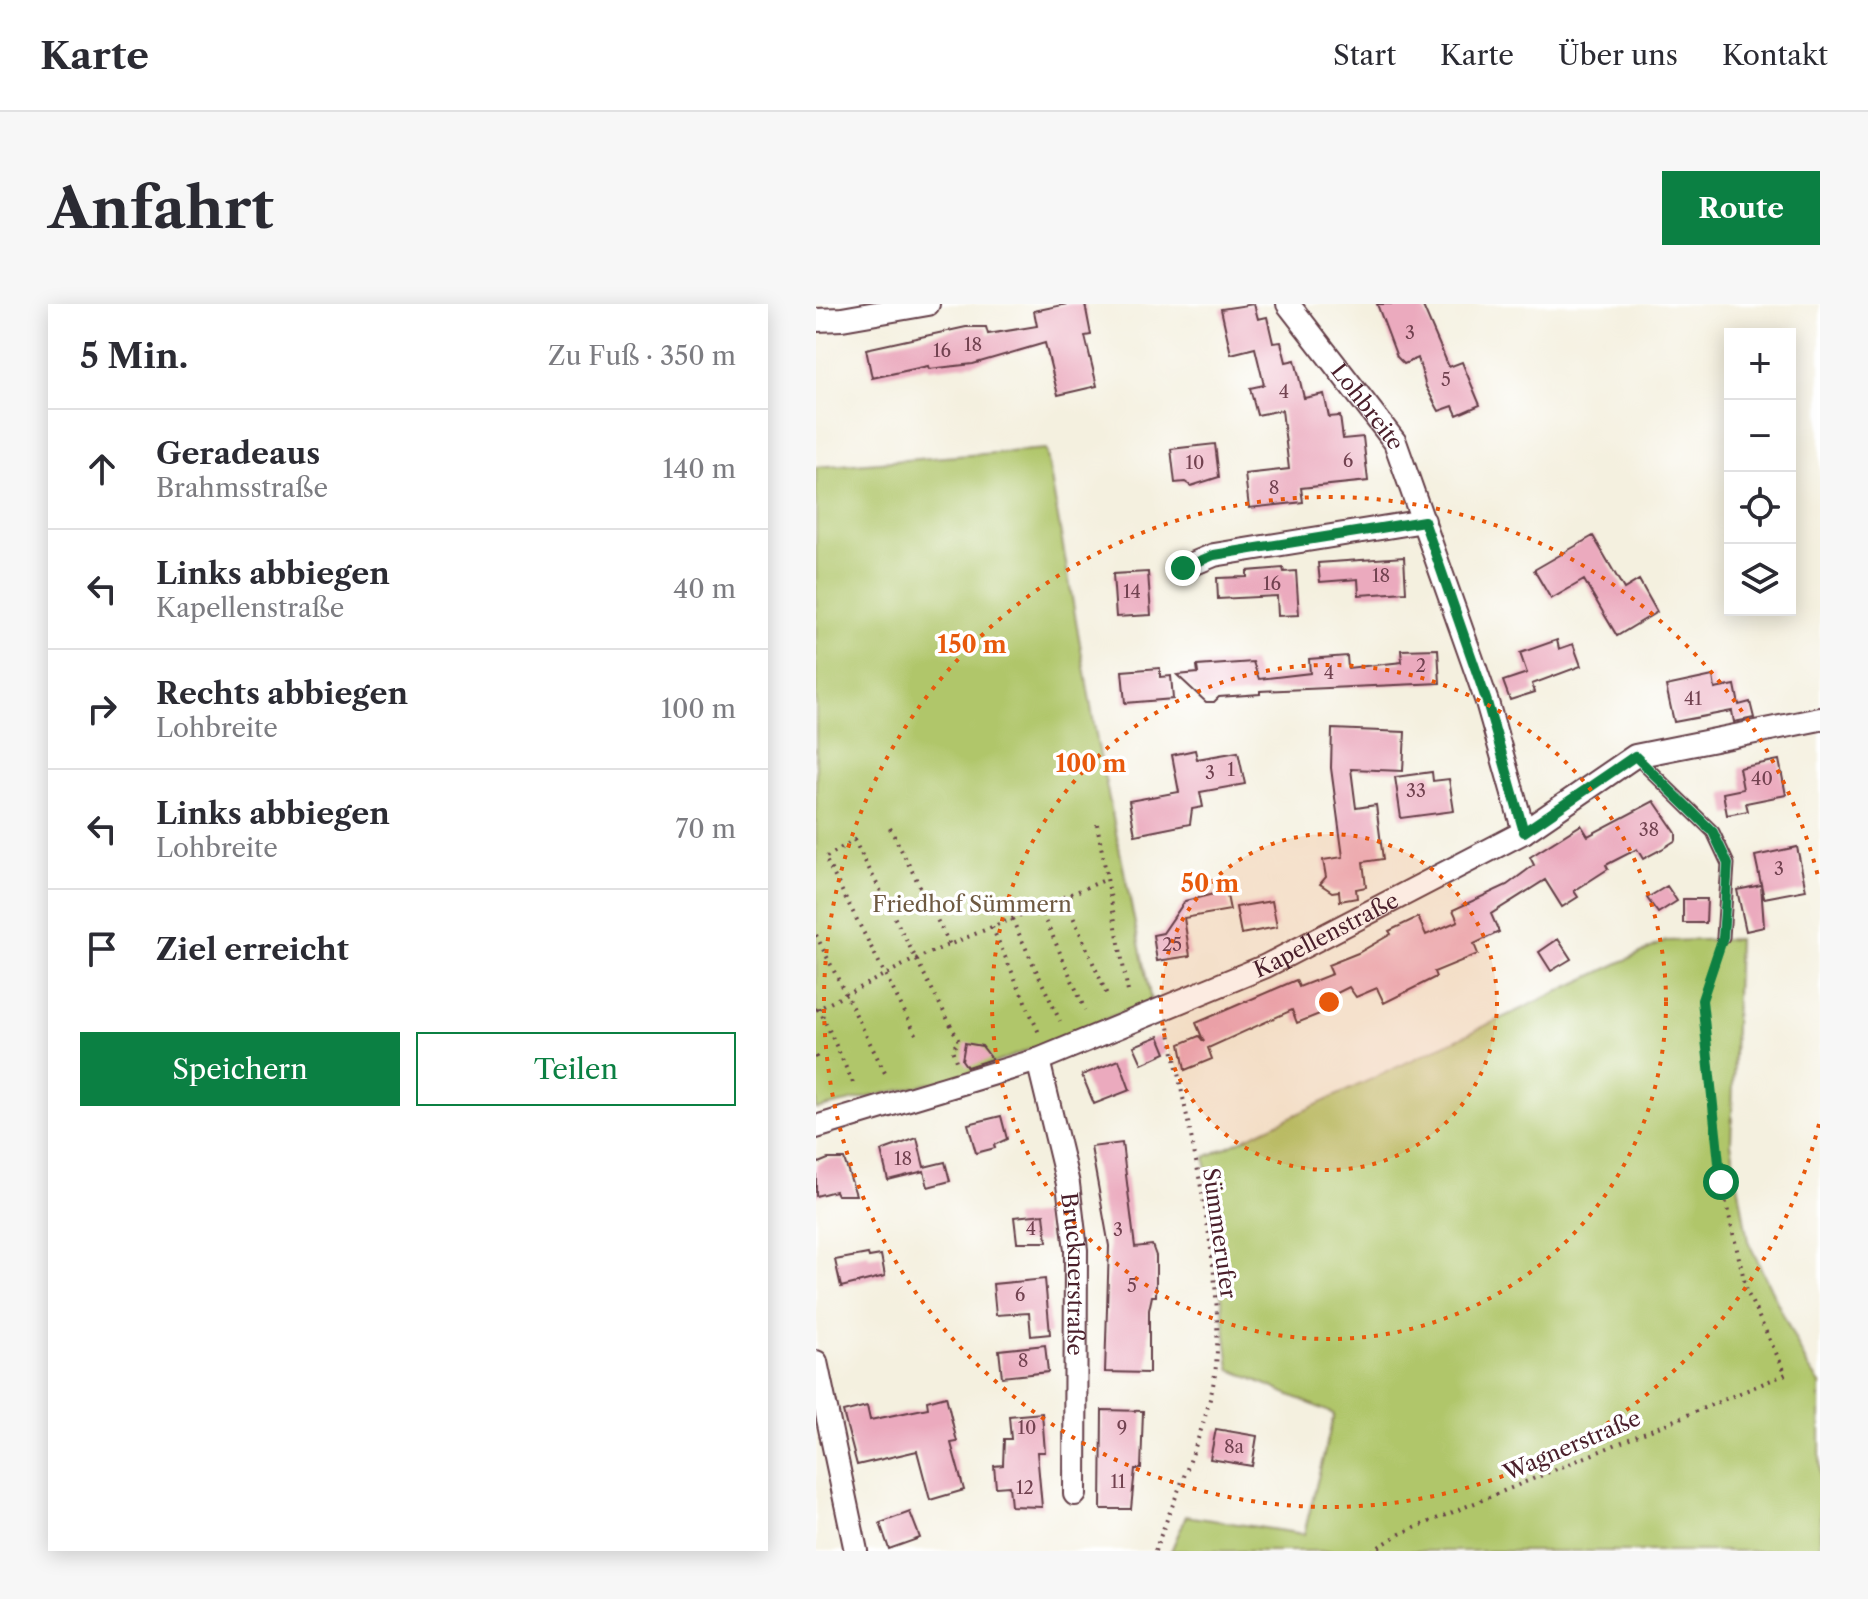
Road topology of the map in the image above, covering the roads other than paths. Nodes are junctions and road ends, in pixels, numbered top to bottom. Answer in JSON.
{"nodes":[{"id":1,"x":928,"y":304,"type":"edge"},
{"id":2,"x":1288,"y":304,"type":"edge"},
{"id":3,"x":816,"y":320,"type":"edge"},
{"id":4,"x":1424,"y":521,"type":"junction"},
{"id":5,"x":1183,"y":568,"type":"dead end"},
{"id":6,"x":1820,"y":719,"type":"edge"},
{"id":7,"x":1635,"y":756,"type":"junction"},
{"id":8,"x":1524,"y":832,"type":"junction"},
{"id":9,"x":1723,"y":937,"type":"road end"},
{"id":10,"x":1038,"y":1060,"type":"junction"},
{"id":11,"x":816,"y":1127,"type":"edge"},
{"id":12,"x":816,"y":1362,"type":"edge"},
{"id":13,"x":1075,"y":1494,"type":"dead end"},
{"id":14,"x":856,"y":1551,"type":"edge"}],
"edges":[{"from":1,"to":3,"type":"street"},
{"from":2,"to":4,"type":"street","name":"Lohbreite"},
{"from":4,"to":5,"type":"street"},
{"from":4,"to":8,"type":"street","name":"Lohbreite"},
{"from":6,"to":7,"type":"street","name":"Kapellenstraße"},
{"from":7,"to":8,"type":"street","name":"Kapellenstraße"},
{"from":7,"to":9,"type":"lane"},
{"from":8,"to":10,"type":"street","name":"Kapellenstraße"},
{"from":10,"to":11,"type":"street","name":"Kapellenstraße"},
{"from":10,"to":13,"type":"street","name":"Brucknerstraße"},
{"from":12,"to":14,"type":"street"}]}
